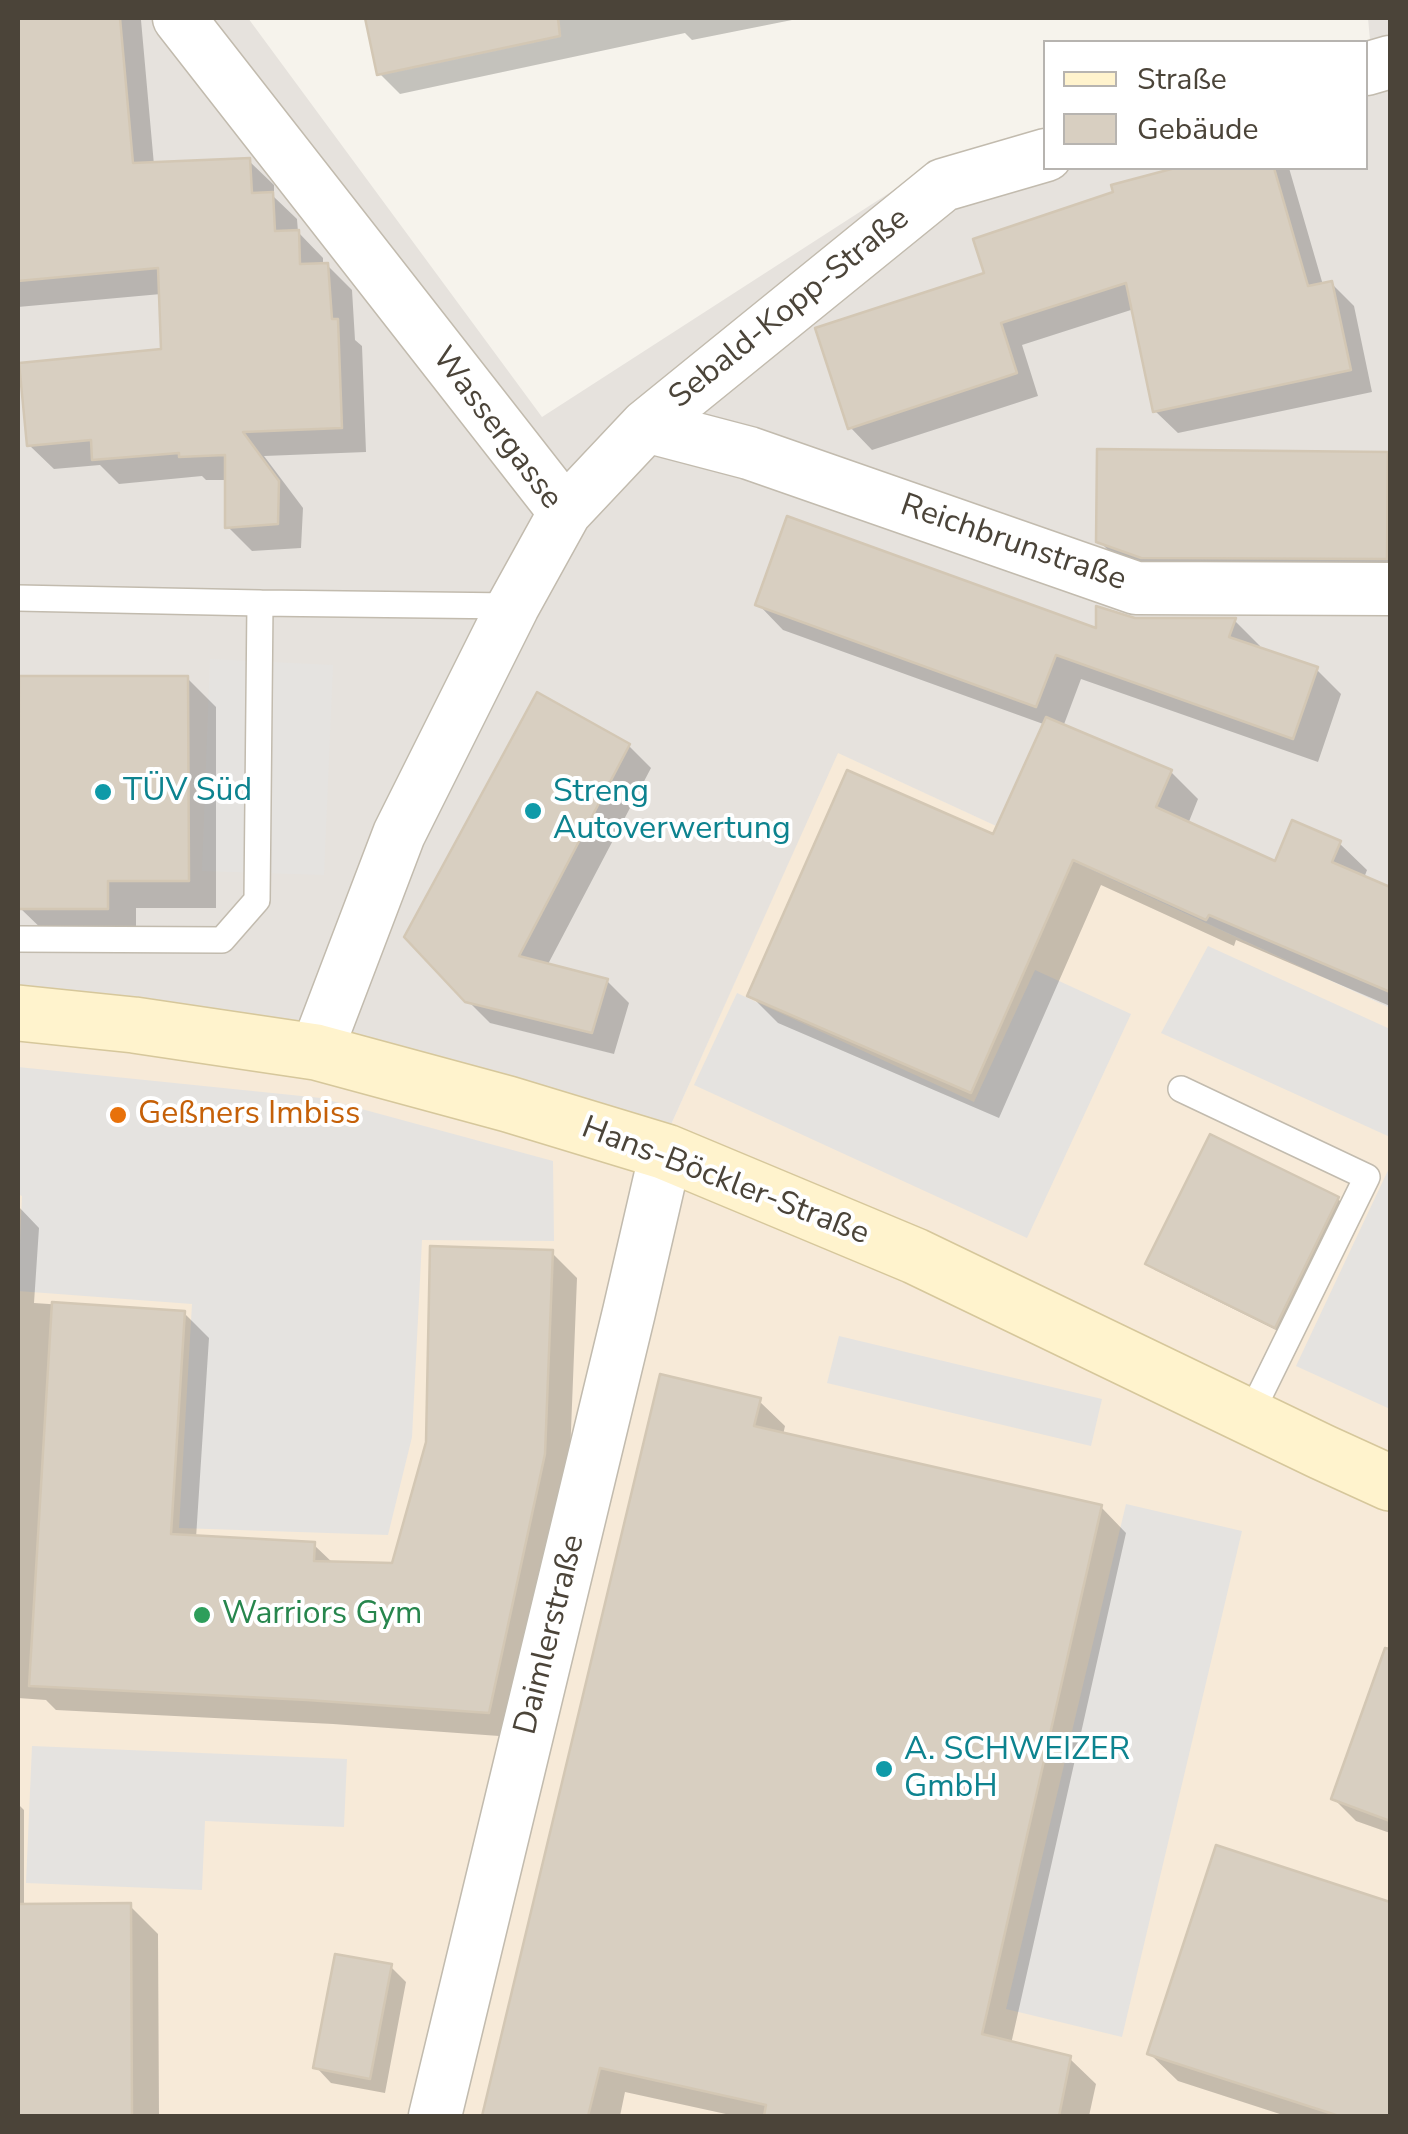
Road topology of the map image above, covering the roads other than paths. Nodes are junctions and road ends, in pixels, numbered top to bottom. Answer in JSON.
{"nodes":[{"id":1,"x":179,"y":18,"type":"edge"},
{"id":2,"x":1043,"y":156,"type":"edge"},
{"id":3,"x":646,"y":426,"type":"junction"},
{"id":4,"x":565,"y":512,"type":"junction"},
{"id":5,"x":1390,"y":589,"type":"edge"},
{"id":6,"x":18,"y":598,"type":"edge"},
{"id":7,"x":260,"y":603,"type":"junction"},
{"id":8,"x":513,"y":606,"type":"junction"},
{"id":9,"x":18,"y":939,"type":"edge"},
{"id":10,"x":18,"y":1013,"type":"edge"},
{"id":11,"x":316,"y":1052,"type":"junction"},
{"id":12,"x":1181,"y":1089,"type":"dead end"},
{"id":13,"x":666,"y":1152,"type":"junction"},
{"id":14,"x":1249,"y":1417,"type":"junction"},
{"id":15,"x":1390,"y":1482,"type":"edge"},
{"id":16,"x":435,"y":2116,"type":"edge"}],
"edges":[{"from":1,"to":4,"type":"street","name":"Wassergasse"},
{"from":2,"to":3,"type":"street","name":"Sebald-Kopp-Straße"},
{"from":3,"to":4,"type":"street","name":"Sebald-Kopp-Straße"},
{"from":3,"to":5,"type":"street","name":"Reichbrunstraße"},
{"from":4,"to":8,"type":"street","name":"Wassergasse"},
{"from":6,"to":7,"type":"lane"},
{"from":7,"to":8,"type":"lane"},
{"from":7,"to":9,"type":"lane"},
{"from":8,"to":11,"type":"street","name":"Wassergasse"},
{"from":10,"to":11,"type":"street","name":"Hans-Böckler-Straße"},
{"from":11,"to":13,"type":"street","name":"Hans-Böckler-Straße"},
{"from":12,"to":14,"type":"lane"},
{"from":13,"to":14,"type":"street","name":"Hans-Böckler-Straße"},
{"from":13,"to":16,"type":"street","name":"Daimlerstraße"},
{"from":14,"to":15,"type":"street","name":"Hans-Böckler-Straße"}]}
